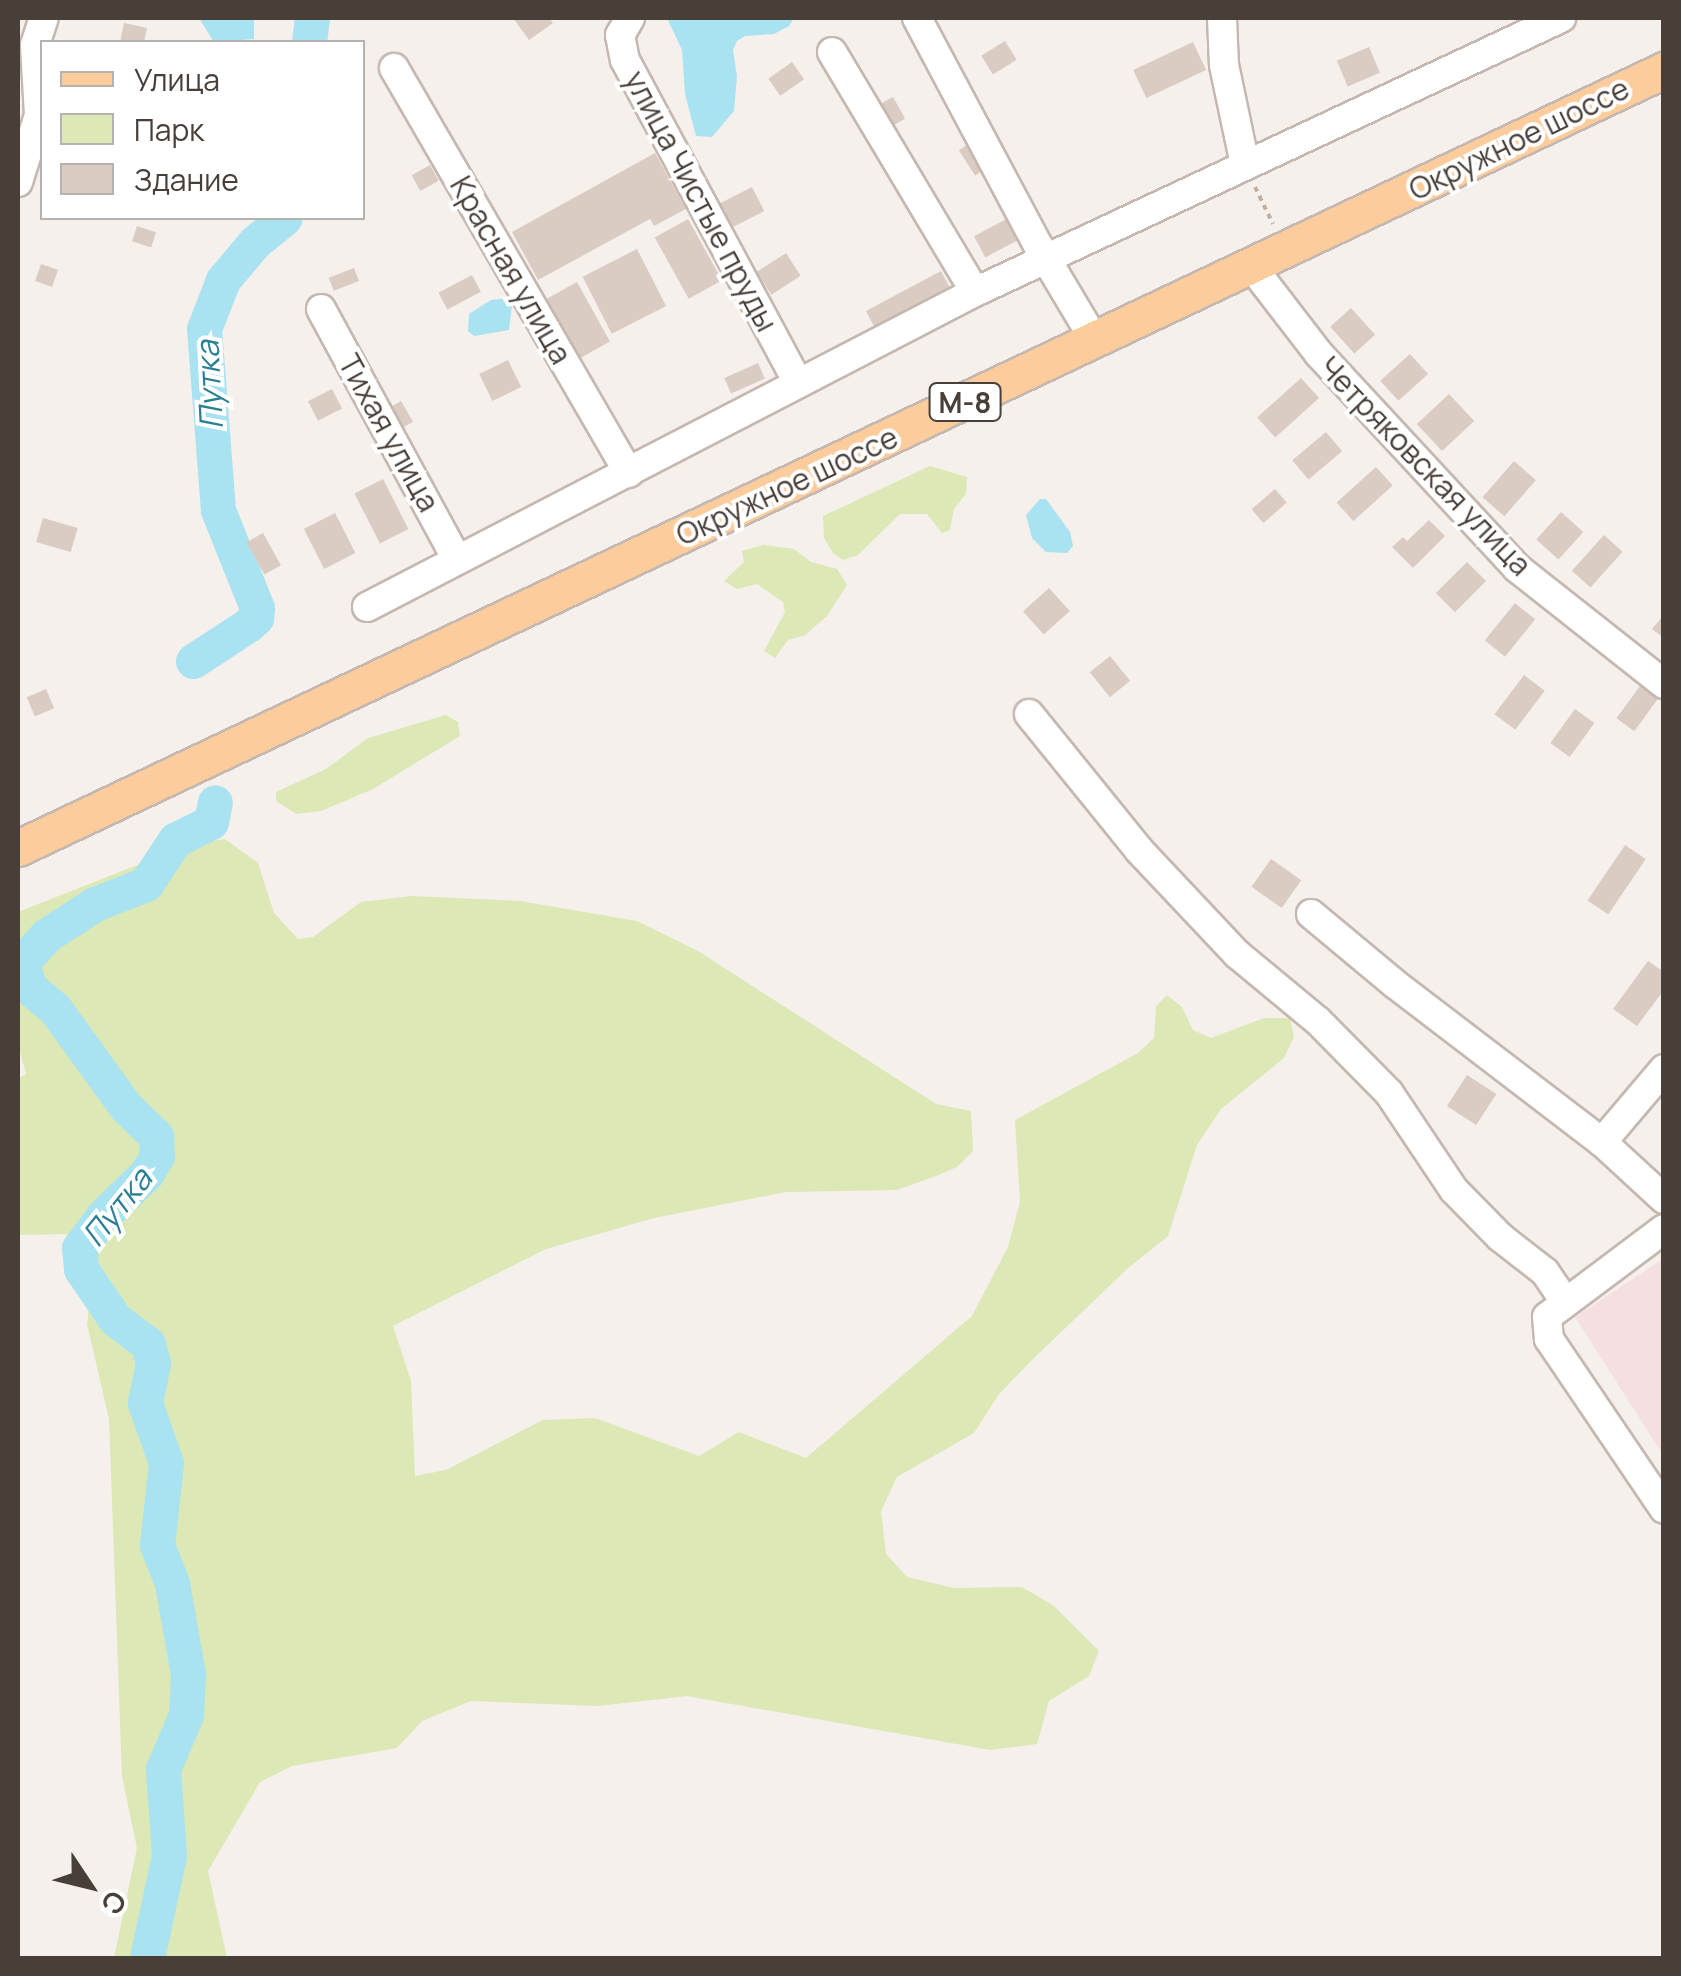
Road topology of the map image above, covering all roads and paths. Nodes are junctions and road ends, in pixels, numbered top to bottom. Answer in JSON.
{"nodes":[{"id":1,"x":44,"y":18,"type":"edge"},
{"id":2,"x":630,"y":18,"type":"edge"},
{"id":3,"x":917,"y":18,"type":"edge"},
{"id":4,"x":1222,"y":18,"type":"edge"},
{"id":5,"x":1561,"y":18,"type":"edge"},
{"id":6,"x":832,"y":52,"type":"dead end"},
{"id":7,"x":394,"y":68,"type":"dead end"},
{"id":8,"x":1664,"y":70,"type":"edge"},
{"id":9,"x":1245,"y":165,"type":"junction"},
{"id":10,"x":18,"y":182,"type":"edge"},
{"id":11,"x":1278,"y":236,"type":"dead end"},
{"id":12,"x":1046,"y":258,"type":"junction"},
{"id":13,"x":1252,"y":268,"type":"junction"},
{"id":14,"x":976,"y":292,"type":"junction"},
{"id":15,"x":321,"y":308,"type":"dead end"},
{"id":16,"x":1095,"y":341,"type":"junction"},
{"id":17,"x":798,"y":383,"type":"junction"},
{"id":18,"x":629,"y":473,"type":"junction"},
{"id":19,"x":456,"y":558,"type":"junction"},
{"id":20,"x":367,"y":607,"type":"dead end"},
{"id":21,"x":1664,"y":684,"type":"edge"},
{"id":22,"x":1029,"y":714,"type":"dead end"},
{"id":23,"x":18,"y":848,"type":"edge"},
{"id":24,"x":1311,"y":914,"type":"dead end"},
{"id":25,"x":1664,"y":1069,"type":"edge"},
{"id":26,"x":1602,"y":1142,"type":"junction"},
{"id":27,"x":1664,"y":1199,"type":"edge"},
{"id":28,"x":1664,"y":1229,"type":"edge"},
{"id":29,"x":1564,"y":1300,"type":"junction"},
{"id":30,"x":1664,"y":1510,"type":"edge"}],
"edges":[{"from":1,"to":10,"type":"street"},
{"from":2,"to":17,"type":"street","name":"улица Чистые пруды"},
{"from":3,"to":12,"type":"street"},
{"from":4,"to":9,"type":"street"},
{"from":5,"to":9,"type":"street"},
{"from":6,"to":14,"type":"street"},
{"from":7,"to":18,"type":"street","name":"Красная улица"},
{"from":8,"to":13,"type":"main road","name":"Окружное шоссе","number":"М-8"},
{"from":9,"to":11,"type":"path"},
{"from":9,"to":12,"type":"street"},
{"from":12,"to":14,"type":"street"},
{"from":12,"to":16,"type":"street"},
{"from":13,"to":16,"type":"main road","name":"Окружное шоссе","number":"М-8"},
{"from":13,"to":21,"type":"street","name":"Четряковская улица"},
{"from":14,"to":17,"type":"street"},
{"from":15,"to":19,"type":"street","name":"Тихая улица"},
{"from":16,"to":23,"type":"main road","name":"Окружное шоссе","number":"М-8"},
{"from":17,"to":18,"type":"street"},
{"from":18,"to":19,"type":"street"},
{"from":19,"to":20,"type":"street"},
{"from":22,"to":29,"type":"street"},
{"from":24,"to":26,"type":"street"},
{"from":25,"to":26,"type":"street"},
{"from":26,"to":27,"type":"street"},
{"from":28,"to":29,"type":"street"},
{"from":29,"to":30,"type":"street"}]}
